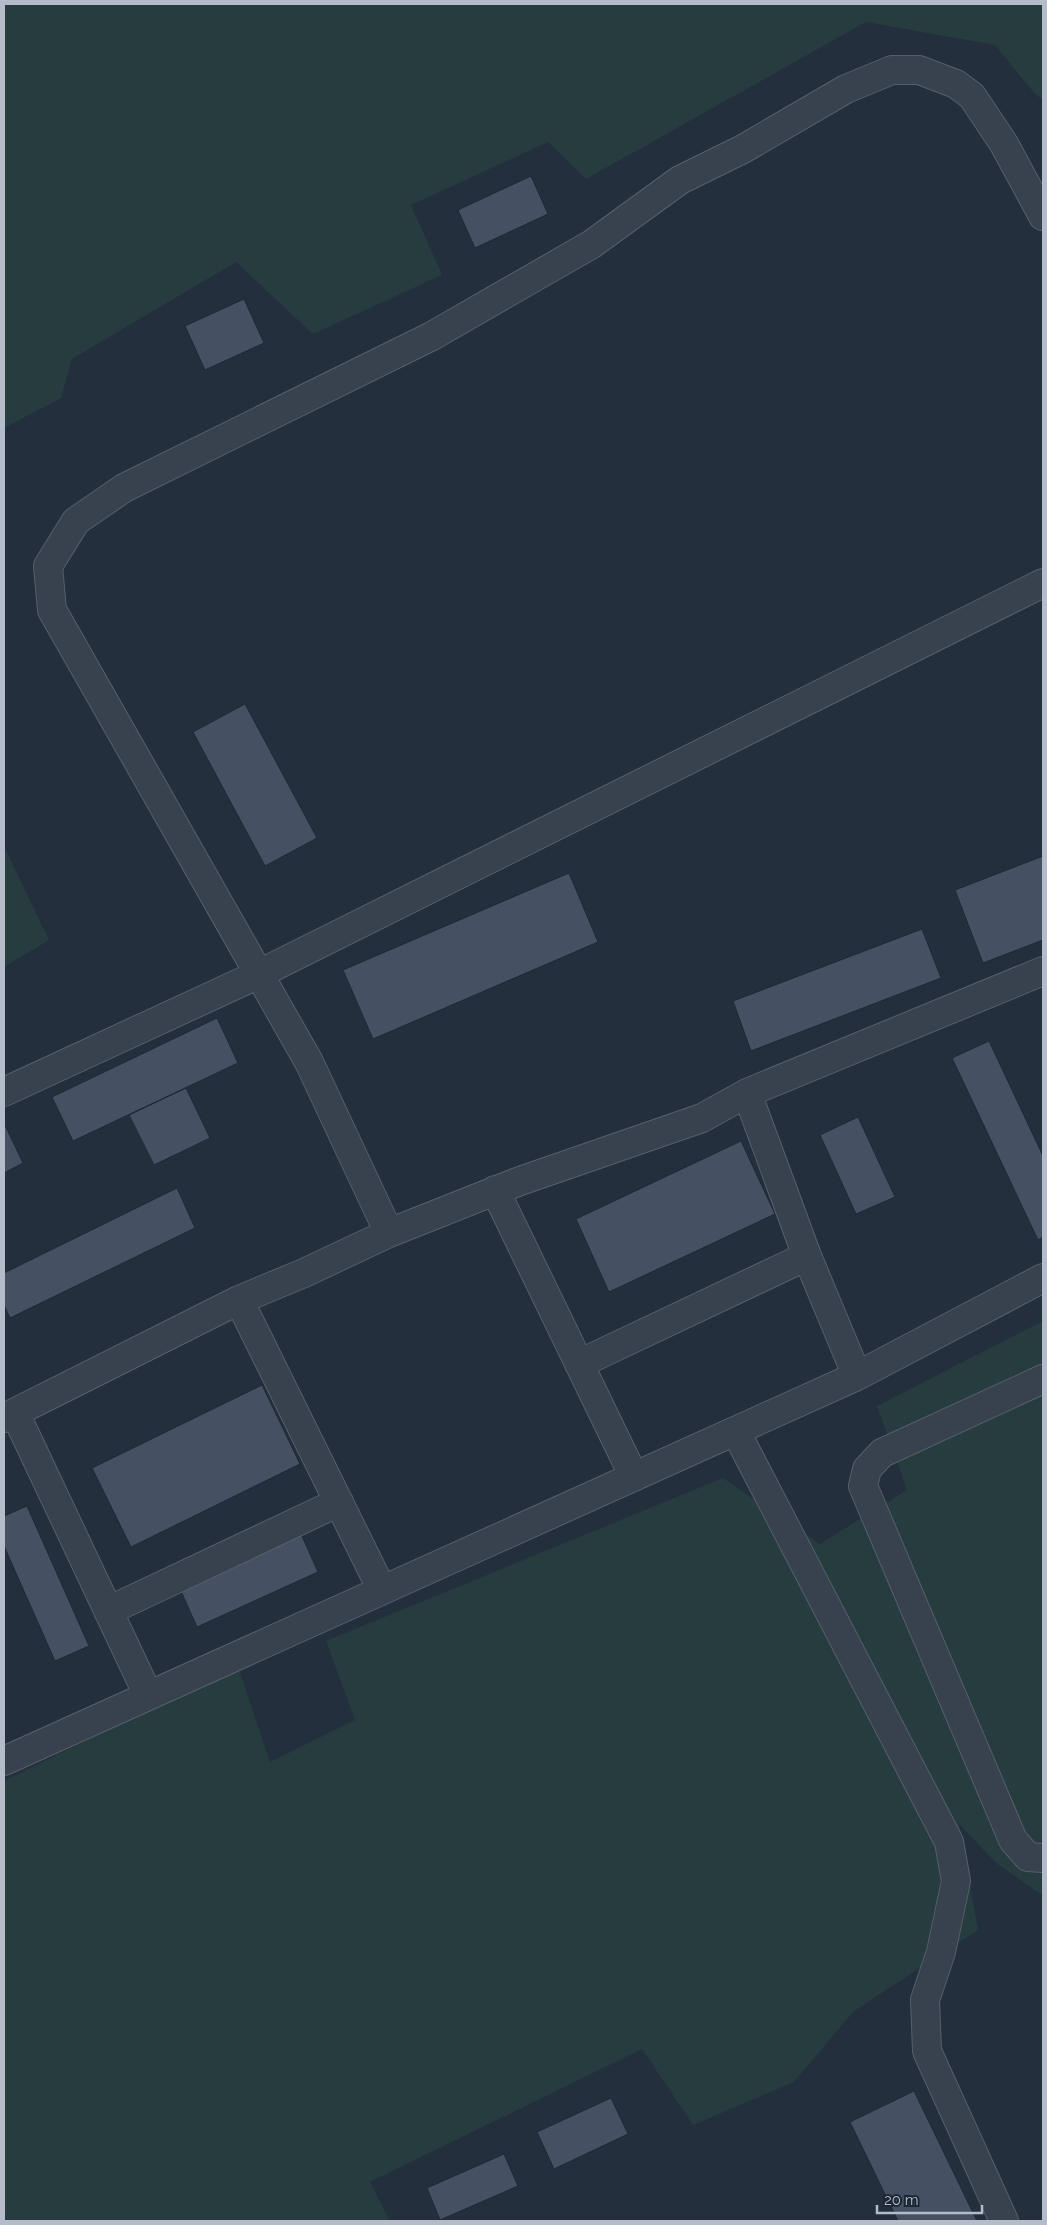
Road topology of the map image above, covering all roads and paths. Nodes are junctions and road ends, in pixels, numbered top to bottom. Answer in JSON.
{"nodes":[{"id":1,"x":1043,"y":216,"type":"edge"},
{"id":2,"x":1043,"y":583,"type":"edge"},
{"id":3,"x":1043,"y":971,"type":"edge"},
{"id":4,"x":259,"y":974,"type":"junction"},
{"id":5,"x":4,"y":1092,"type":"edge"},
{"id":6,"x":747,"y":1092,"type":"junction"},
{"id":7,"x":495,"y":1190,"type":"junction"},
{"id":8,"x":389,"y":1233,"type":"junction"},
{"id":9,"x":807,"y":1256,"type":"junction"},
{"id":10,"x":1043,"y":1278,"type":"edge"},
{"id":11,"x":240,"y":1300,"type":"junction"},
{"id":12,"x":579,"y":1364,"type":"junction"},
{"id":13,"x":857,"y":1376,"type":"junction"},
{"id":14,"x":1043,"y":1379,"type":"edge"},
{"id":15,"x":10,"y":1416,"type":"edge"},
{"id":16,"x":736,"y":1432,"type":"junction"},
{"id":17,"x":634,"y":1477,"type":"junction"},
{"id":18,"x":339,"y":1502,"type":"junction"},
{"id":19,"x":382,"y":1590,"type":"junction"},
{"id":20,"x":108,"y":1610,"type":"junction"},
{"id":21,"x":148,"y":1695,"type":"junction"},
{"id":22,"x":6,"y":1754,"type":"edge"},
{"id":23,"x":1043,"y":1858,"type":"edge"},
{"id":24,"x":1004,"y":2221,"type":"edge"}],
"edges":[{"from":1,"to":4,"type":"lane"},
{"from":2,"to":4,"type":"lane"},
{"from":3,"to":6,"type":"lane"},
{"from":4,"to":5,"type":"lane"},
{"from":4,"to":8,"type":"lane"},
{"from":6,"to":7,"type":"lane"},
{"from":6,"to":9,"type":"lane"},
{"from":7,"to":8,"type":"lane"},
{"from":7,"to":12,"type":"lane"},
{"from":8,"to":11,"type":"lane"},
{"from":9,"to":12,"type":"lane"},
{"from":9,"to":13,"type":"lane"},
{"from":10,"to":13,"type":"lane"},
{"from":11,"to":15,"type":"lane"},
{"from":11,"to":18,"type":"lane"},
{"from":12,"to":17,"type":"lane"},
{"from":13,"to":16,"type":"lane"},
{"from":14,"to":23,"type":"lane"},
{"from":15,"to":20,"type":"lane"},
{"from":16,"to":17,"type":"lane"},
{"from":16,"to":24,"type":"lane"},
{"from":17,"to":19,"type":"lane"},
{"from":18,"to":19,"type":"lane"},
{"from":18,"to":20,"type":"lane"},
{"from":19,"to":21,"type":"lane"},
{"from":20,"to":21,"type":"lane"},
{"from":21,"to":22,"type":"lane"}]}
